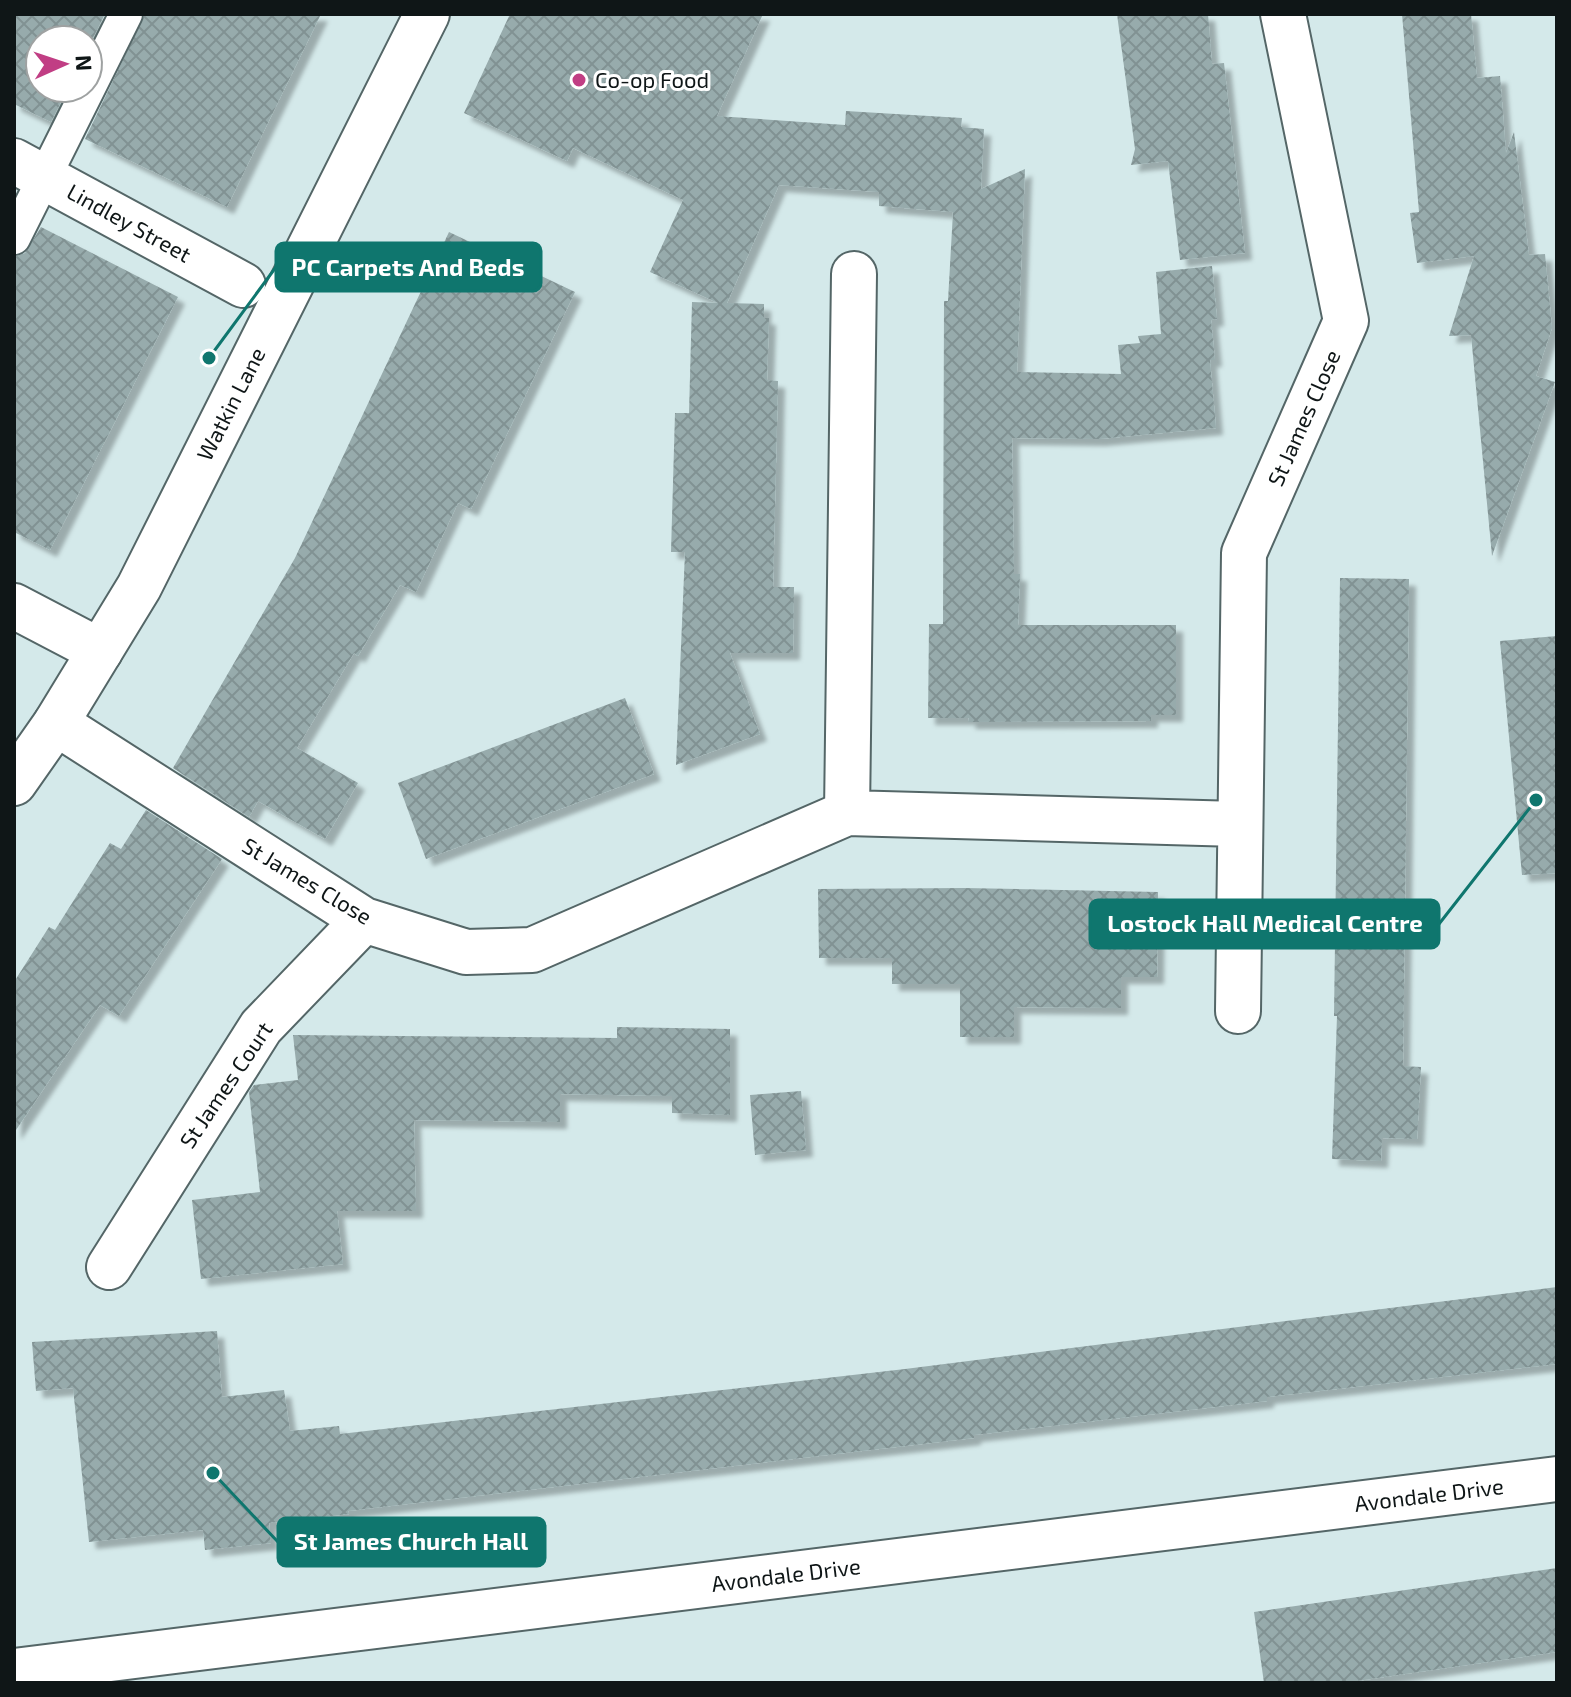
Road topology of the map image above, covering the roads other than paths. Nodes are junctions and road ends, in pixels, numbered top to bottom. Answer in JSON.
{"nodes":[{"id":1,"x":126,"y":14,"type":"edge"},
{"id":2,"x":427,"y":14,"type":"edge"},
{"id":3,"x":1283,"y":14,"type":"edge"},
{"id":4,"x":29,"y":169,"type":"edge"},
{"id":5,"x":14,"y":238,"type":"edge"},
{"id":6,"x":854,"y":274,"type":"dead end"},
{"id":7,"x":243,"y":285,"type":"dead end"},
{"id":8,"x":14,"y":606,"type":"edge"},
{"id":9,"x":100,"y":651,"type":"junction"},
{"id":10,"x":56,"y":723,"type":"junction"},
{"id":11,"x":14,"y":783,"type":"edge"},
{"id":12,"x":847,"y":813,"type":"junction"},
{"id":13,"x":1238,"y":824,"type":"junction"},
{"id":14,"x":364,"y":920,"type":"junction"},
{"id":15,"x":1238,"y":1011,"type":"dead end"},
{"id":16,"x":109,"y":1267,"type":"dead end"},
{"id":17,"x":1557,"y":1479,"type":"edge"},
{"id":18,"x":14,"y":1671,"type":"edge"}],
"edges":[{"from":1,"to":4,"type":"lane"},
{"from":2,"to":9,"type":"street","name":"Watkin Lane"},
{"from":3,"to":13,"type":"street","name":"St James Close"},
{"from":4,"to":5,"type":"lane"},
{"from":4,"to":7,"type":"street","name":"Lindley Street"},
{"from":6,"to":12,"type":"street"},
{"from":8,"to":9,"type":"street"},
{"from":9,"to":10,"type":"street","name":"Watkin Lane"},
{"from":10,"to":11,"type":"street","name":"Watkin Lane"},
{"from":10,"to":14,"type":"street","name":"St James Close"},
{"from":12,"to":13,"type":"street","name":"St James Close"},
{"from":12,"to":14,"type":"street","name":"St James Close"},
{"from":13,"to":15,"type":"street","name":"St James Close"},
{"from":14,"to":16,"type":"street","name":"St James Court"},
{"from":17,"to":18,"type":"street","name":"Avondale Drive"}]}
